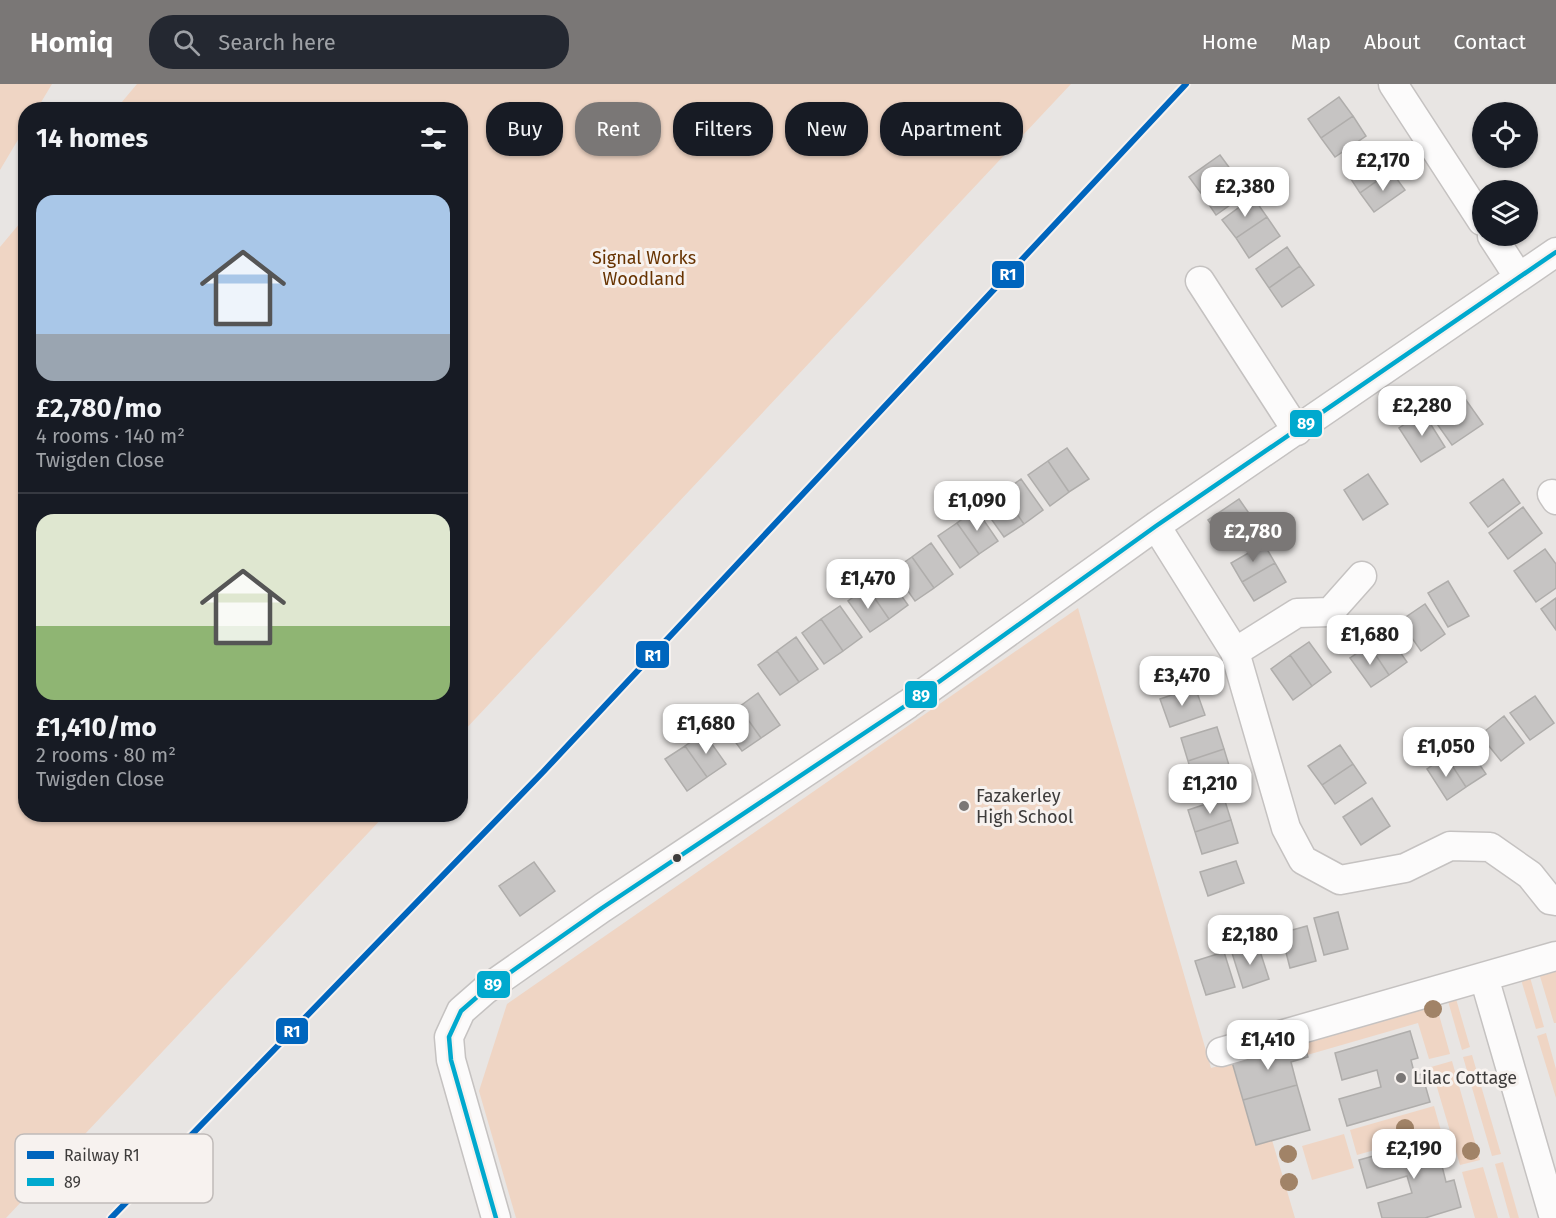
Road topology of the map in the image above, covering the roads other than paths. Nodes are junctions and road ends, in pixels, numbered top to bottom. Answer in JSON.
{"nodes":[{"id":1,"x":1393,"y":84,"type":"edge"},
{"id":2,"x":1472,"y":206,"type":"edge"},
{"id":3,"x":1498,"y":246,"type":"edge"},
{"id":4,"x":1556,"y":252,"type":"edge"},
{"id":5,"x":1518,"y":276,"type":"junction"},
{"id":6,"x":1200,"y":281,"type":"dead end"},
{"id":7,"x":1297,"y":431,"type":"junction"},
{"id":8,"x":1156,"y":526,"type":"junction"},
{"id":9,"x":1362,"y":576,"type":"dead end"},
{"id":10,"x":1235,"y":652,"type":"junction"},
{"id":11,"x":1556,"y":901,"type":"edge"},
{"id":12,"x":1556,"y":956,"type":"edge"},
{"id":13,"x":1484,"y":976,"type":"junction"},
{"id":14,"x":1221,"y":1052,"type":"dead end"},
{"id":15,"x":496,"y":1218,"type":"edge"},
{"id":16,"x":1554,"y":1218,"type":"edge"}],
"edges":[{"from":1,"to":2,"type":"street"},
{"from":3,"to":5,"type":"street"},
{"from":4,"to":5,"type":"street"},
{"from":5,"to":7,"type":"street"},
{"from":6,"to":7,"type":"street"},
{"from":7,"to":8,"type":"street"},
{"from":8,"to":10,"type":"street"},
{"from":8,"to":15,"type":"street"},
{"from":9,"to":10,"type":"street"},
{"from":10,"to":11,"type":"street"},
{"from":12,"to":13,"type":"street"},
{"from":13,"to":14,"type":"street"},
{"from":13,"to":16,"type":"street"}]}
